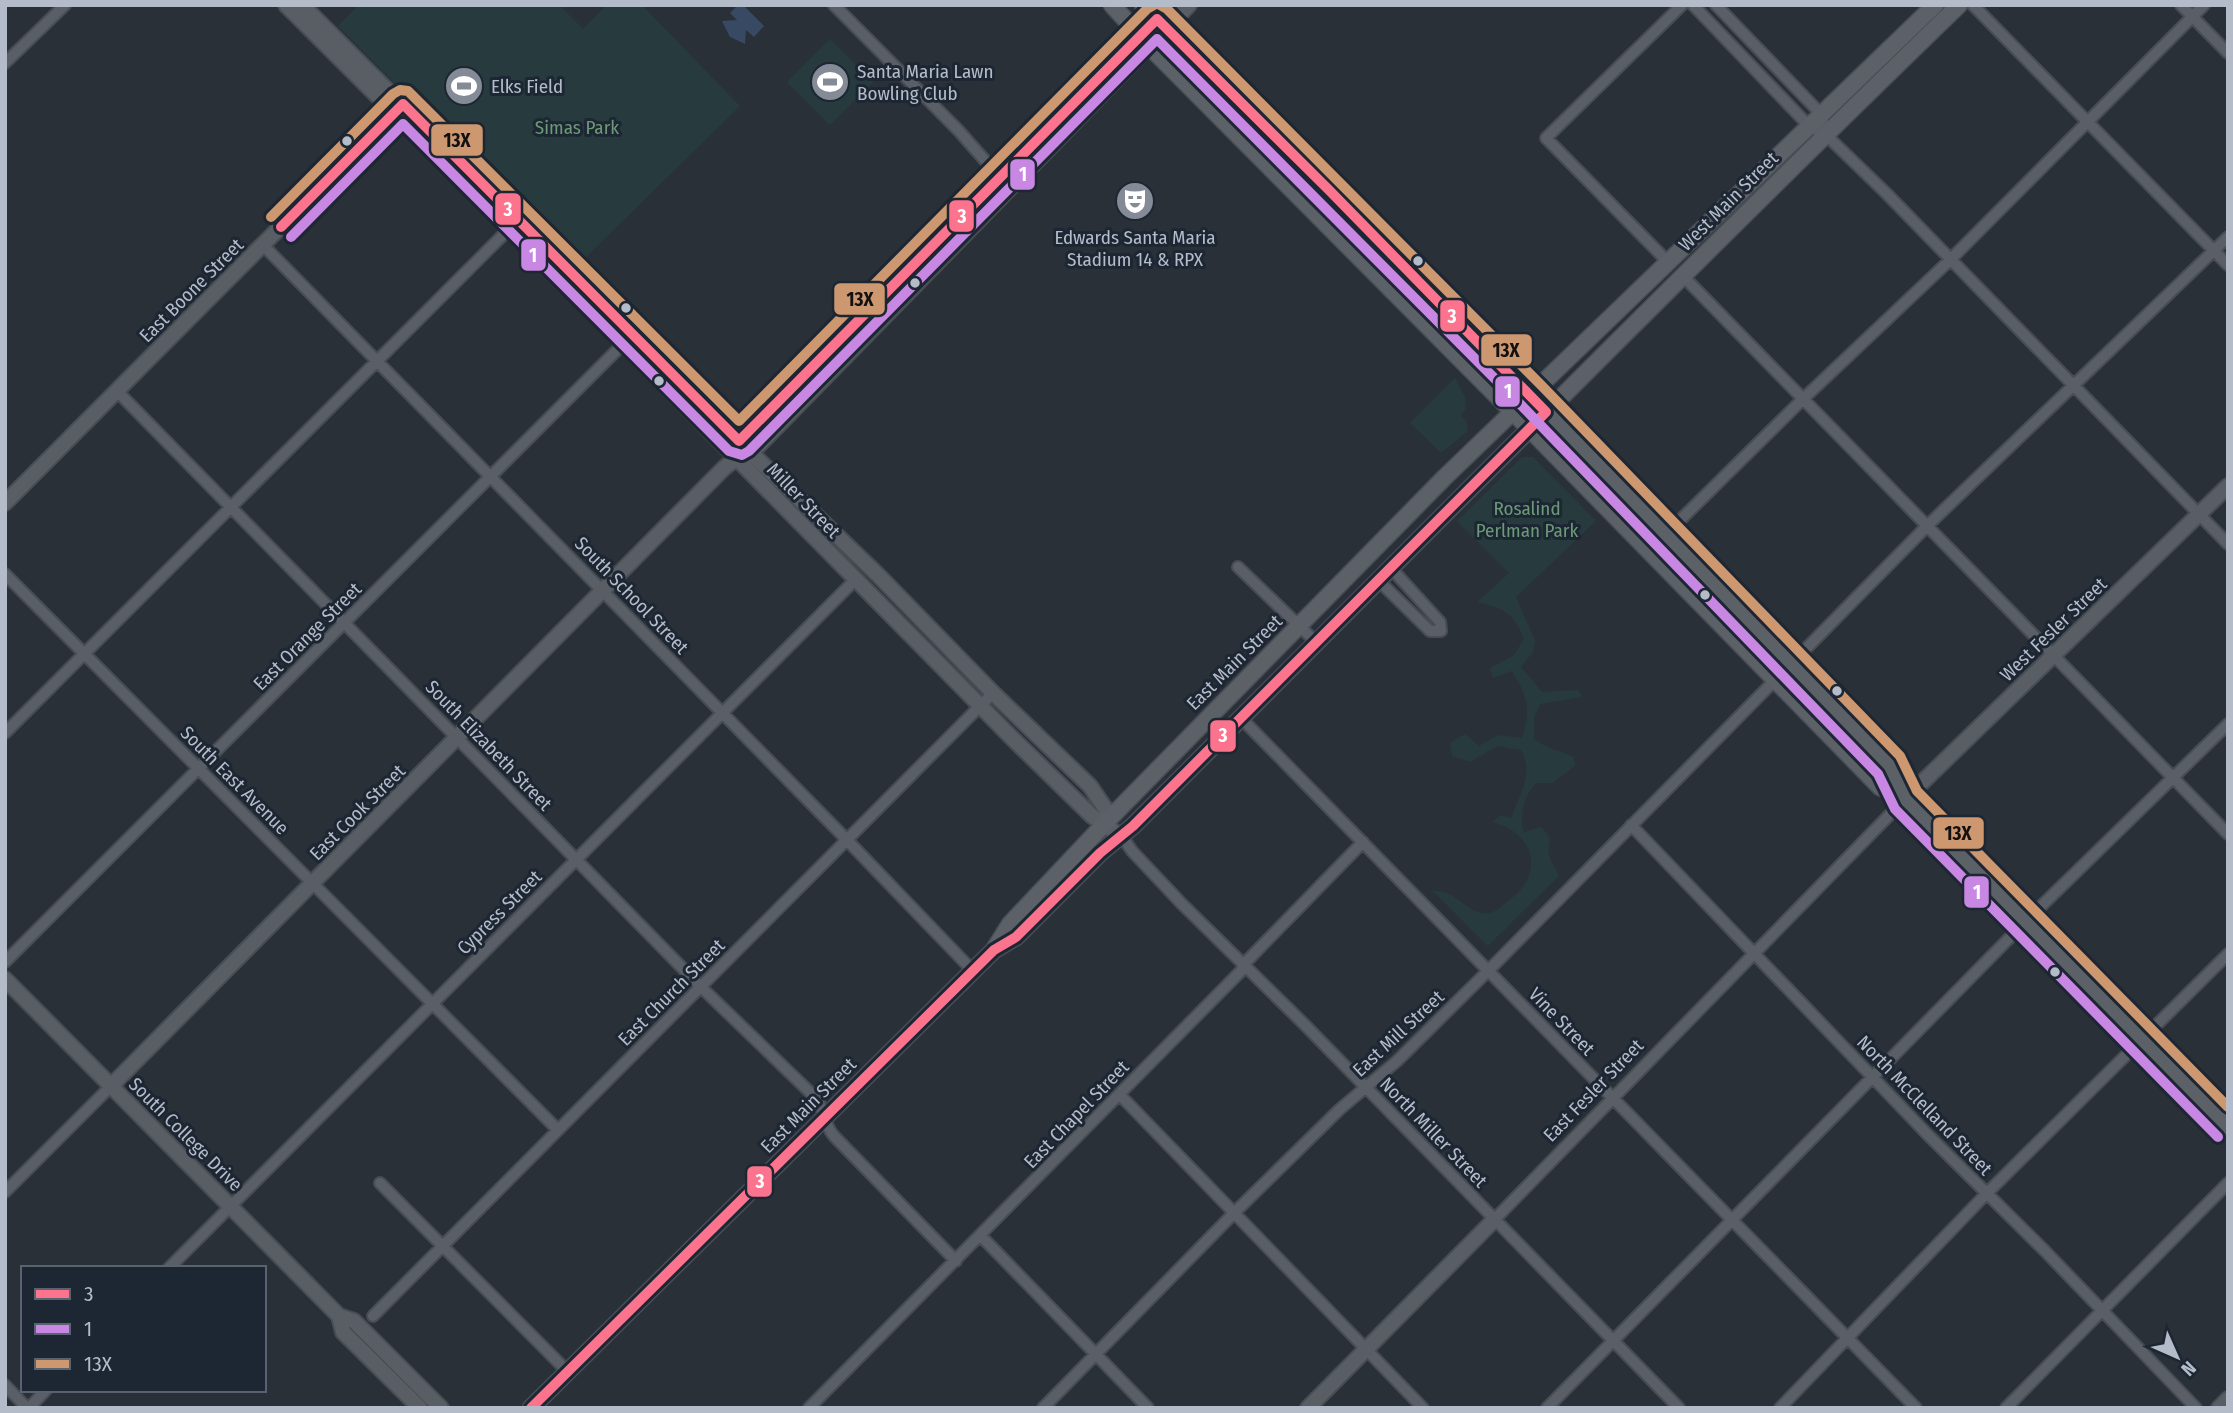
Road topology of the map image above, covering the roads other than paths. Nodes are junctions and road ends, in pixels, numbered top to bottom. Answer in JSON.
{"nodes":[{"id":1,"x":65,"y":5,"type":"edge"},
{"id":2,"x":286,"y":5,"type":"edge"},
{"id":3,"x":302,"y":5,"type":"edge"},
{"id":4,"x":834,"y":5,"type":"edge"},
{"id":5,"x":1112,"y":5,"type":"edge"},
{"id":6,"x":1143,"y":5,"type":"edge"},
{"id":7,"x":1170,"y":5,"type":"edge"},
{"id":8,"x":1189,"y":5,"type":"edge"},
{"id":9,"x":1682,"y":5,"type":"edge"},
{"id":10,"x":1693,"y":5,"type":"edge"},
{"id":11,"x":1716,"y":5,"type":"edge"},
{"id":12,"x":1935,"y":5,"type":"edge"},
{"id":13,"x":1959,"y":5,"type":"edge"},
{"id":14,"x":1973,"y":5,"type":"edge"},
{"id":15,"x":2181,"y":5,"type":"edge"},
{"id":16,"x":2204,"y":5,"type":"edge"},
{"id":17,"x":2192,"y":17,"type":"junction"},
{"id":18,"x":1161,"y":24,"type":"junction"},
{"id":19,"x":1145,"y":40,"type":"junction"},
{"id":20,"x":2228,"y":53,"type":"edge"},
{"id":21,"x":5,"y":63,"type":"edge"},
{"id":22,"x":399,"y":108,"type":"junction"},
{"id":23,"x":1822,"y":115,"type":"junction"},
{"id":24,"x":2087,"y":121,"type":"junction"},
{"id":25,"x":1810,"y":127,"type":"junction"},
{"id":26,"x":1825,"y":134,"type":"junction"},
{"id":27,"x":1000,"y":176,"type":"junction"},
{"id":28,"x":1010,"y":191,"type":"junction"},
{"id":29,"x":1740,"y":194,"type":"junction"},
{"id":30,"x":514,"y":223,"type":"junction"},
{"id":31,"x":2228,"y":237,"type":"edge"},
{"id":32,"x":264,"y":245,"type":"junction"},
{"id":33,"x":2213,"y":251,"type":"junction"},
{"id":34,"x":1950,"y":260,"type":"junction"},
{"id":35,"x":1668,"y":262,"type":"junction"},
{"id":36,"x":2228,"y":265,"type":"edge"},
{"id":37,"x":1683,"y":276,"type":"junction"},
{"id":38,"x":866,"y":314,"type":"junction"},
{"id":39,"x":877,"y":325,"type":"junction"},
{"id":40,"x":628,"y":339,"type":"junction"},
{"id":41,"x":1609,"y":350,"type":"junction"},
{"id":42,"x":378,"y":360,"type":"junction"},
{"id":43,"x":2073,"y":386,"type":"junction"},
{"id":44,"x":117,"y":391,"type":"junction"},
{"id":45,"x":1532,"y":396,"type":"junction"},
{"id":46,"x":1803,"y":399,"type":"junction"},
{"id":47,"x":1513,"y":412,"type":"junction"},
{"id":48,"x":1546,"y":412,"type":"junction"},
{"id":49,"x":1529,"y":428,"type":"junction"},
{"id":50,"x":739,"y":441,"type":"junction"},
{"id":51,"x":751,"y":453,"type":"junction"},
{"id":52,"x":736,"y":458,"type":"junction"},
{"id":53,"x":491,"y":476,"type":"junction"},
{"id":54,"x":2228,"y":486,"type":"edge"},
{"id":55,"x":5,"y":503,"type":"edge"},
{"id":56,"x":231,"y":507,"type":"junction"},
{"id":57,"x":2199,"y":514,"type":"junction"},
{"id":58,"x":1927,"y":526,"type":"junction"},
{"id":59,"x":1665,"y":535,"type":"junction"},
{"id":60,"x":2228,"y":544,"type":"edge"},
{"id":61,"x":1238,"y":567,"type":"dead end"},
{"id":62,"x":1390,"y":567,"type":"junction"},
{"id":63,"x":5,"y":574,"type":"edge"},
{"id":64,"x":855,"y":580,"type":"junction"},
{"id":65,"x":1378,"y":580,"type":"junction"},
{"id":66,"x":603,"y":591,"type":"junction"},
{"id":67,"x":344,"y":623,"type":"junction"},
{"id":68,"x":1299,"y":626,"type":"junction"},
{"id":69,"x":1316,"y":642,"type":"junction"},
{"id":70,"x":85,"y":654,"type":"junction"},
{"id":71,"x":2053,"y":656,"type":"junction"},
{"id":72,"x":1790,"y":664,"type":"junction"},
{"id":73,"x":1774,"y":679,"type":"junction"},
{"id":74,"x":993,"y":693,"type":"junction"},
{"id":75,"x":981,"y":705,"type":"junction"},
{"id":76,"x":723,"y":713,"type":"junction"},
{"id":77,"x":1241,"y":718,"type":"junction"},
{"id":78,"x":2228,"y":724,"type":"edge"},
{"id":79,"x":5,"y":733,"type":"edge"},
{"id":80,"x":457,"y":738,"type":"junction"},
{"id":81,"x":199,"y":768,"type":"junction"},
{"id":82,"x":2173,"y":778,"type":"junction"},
{"id":83,"x":1905,"y":799,"type":"junction"},
{"id":84,"x":1108,"y":821,"type":"junction"},
{"id":85,"x":1631,"y":825,"type":"junction"},
{"id":86,"x":2228,"y":834,"type":"edge"},
{"id":87,"x":1122,"y":837,"type":"junction"},
{"id":88,"x":847,"y":840,"type":"junction"},
{"id":89,"x":1363,"y":842,"type":"junction"},
{"id":90,"x":577,"y":859,"type":"junction"},
{"id":91,"x":313,"y":883,"type":"junction"},
{"id":92,"x":2026,"y":922,"type":"junction"},
{"id":93,"x":994,"y":950,"type":"junction"},
{"id":94,"x":1754,"y":953,"type":"junction"},
{"id":95,"x":2228,"y":954,"type":"edge"},
{"id":96,"x":5,"y":962,"type":"edge"},
{"id":97,"x":1244,"y":964,"type":"junction"},
{"id":98,"x":972,"y":971,"type":"junction"},
{"id":99,"x":1489,"y":971,"type":"junction"},
{"id":100,"x":5,"y":979,"type":"edge"},
{"id":101,"x":702,"y":986,"type":"junction"},
{"id":102,"x":432,"y":1004,"type":"junction"},
{"id":103,"x":2140,"y":1039,"type":"junction"},
{"id":104,"x":1872,"y":1077,"type":"junction"},
{"id":105,"x":111,"y":1086,"type":"junction"},
{"id":106,"x":1366,"y":1087,"type":"junction"},
{"id":107,"x":1120,"y":1095,"type":"junction"},
{"id":108,"x":1613,"y":1097,"type":"junction"},
{"id":109,"x":826,"y":1122,"type":"junction"},
{"id":110,"x":2228,"y":1127,"type":"edge"},
{"id":111,"x":558,"y":1130,"type":"junction"},
{"id":112,"x":380,"y":1183,"type":"dead end"},
{"id":113,"x":2228,"y":1183,"type":"edge"},
{"id":114,"x":5,"y":1192,"type":"edge"},
{"id":115,"x":1987,"y":1193,"type":"junction"},
{"id":116,"x":231,"y":1206,"type":"junction"},
{"id":117,"x":1235,"y":1212,"type":"junction"},
{"id":118,"x":1732,"y":1219,"type":"junction"},
{"id":119,"x":1494,"y":1220,"type":"junction"},
{"id":120,"x":981,"y":1236,"type":"junction"},
{"id":121,"x":443,"y":1247,"type":"junction"},
{"id":122,"x":956,"y":1261,"type":"junction"},
{"id":123,"x":171,"y":1266,"type":"edge"},
{"id":124,"x":2102,"y":1310,"type":"junction"},
{"id":125,"x":339,"y":1316,"type":"junction"},
{"id":126,"x":373,"y":1316,"type":"dead end"},
{"id":127,"x":1848,"y":1338,"type":"junction"},
{"id":128,"x":1614,"y":1341,"type":"junction"},
{"id":129,"x":1366,"y":1349,"type":"junction"},
{"id":130,"x":1096,"y":1355,"type":"junction"},
{"id":131,"x":568,"y":1372,"type":"junction"},
{"id":132,"x":5,"y":1385,"type":"edge"},
{"id":133,"x":44,"y":1392,"type":"edge"},
{"id":134,"x":2228,"y":1399,"type":"edge"},
{"id":135,"x":28,"y":1408,"type":"edge"},
{"id":136,"x":420,"y":1408,"type":"edge"},
{"id":137,"x":441,"y":1408,"type":"edge"},
{"id":138,"x":531,"y":1408,"type":"edge"},
{"id":139,"x":809,"y":1408,"type":"edge"},
{"id":140,"x":1043,"y":1408,"type":"edge"},
{"id":141,"x":1148,"y":1408,"type":"edge"},
{"id":142,"x":1308,"y":1408,"type":"edge"},
{"id":143,"x":1423,"y":1408,"type":"edge"},
{"id":144,"x":1547,"y":1408,"type":"edge"},
{"id":145,"x":1679,"y":1408,"type":"edge"},
{"id":146,"x":1780,"y":1408,"type":"edge"},
{"id":147,"x":1916,"y":1408,"type":"edge"},
{"id":148,"x":2006,"y":1408,"type":"edge"},
{"id":149,"x":2196,"y":1408,"type":"edge"},
{"id":150,"x":2219,"y":1408,"type":"edge"}],
"edges":[{"from":1,"to":21,"type":"street"},
{"from":2,"to":22,"type":"street","name":"Miller Street"},
{"from":3,"to":22,"type":"street","name":"Miller Street"},
{"from":4,"to":27,"type":"street"},
{"from":5,"to":19,"type":"main road"},
{"from":6,"to":18,"type":"main road"},
{"from":7,"to":18,"type":"street"},
{"from":8,"to":18,"type":"street"},
{"from":9,"to":35,"type":"street"},
{"from":10,"to":25,"type":"street"},
{"from":11,"to":23,"type":"street"},
{"from":12,"to":23,"type":"main road","name":"West Main Street"},
{"from":13,"to":26,"type":"main road","name":"West Main Street"},
{"from":14,"to":24,"type":"street"},
{"from":15,"to":17,"type":"street"},
{"from":16,"to":17,"type":"street"},
{"from":17,"to":20,"type":"street"},
{"from":17,"to":24,"type":"street"},
{"from":18,"to":19,"type":"street"},
{"from":18,"to":45,"type":"main road"},
{"from":19,"to":27,"type":"street"},
{"from":19,"to":28,"type":"street","name":"East Cook Street"},
{"from":19,"to":47,"type":"main road"},
{"from":22,"to":30,"type":"street","name":"Miller Street"},
{"from":22,"to":32,"type":"street","name":"East Boone Street"},
{"from":23,"to":25,"type":"main road","name":"West Main Street"},
{"from":23,"to":26,"type":"street"},
{"from":24,"to":33,"type":"street"},
{"from":24,"to":34,"type":"street"},
{"from":25,"to":26,"type":"street"},
{"from":25,"to":29,"type":"main road","name":"West Main Street"},
{"from":26,"to":34,"type":"street"},
{"from":26,"to":37,"type":"main road","name":"West Main Street"},
{"from":27,"to":28,"type":"street"},
{"from":27,"to":38,"type":"street"},
{"from":28,"to":39,"type":"street","name":"East Cook Street"},
{"from":29,"to":35,"type":"main road","name":"West Main Street"},
{"from":29,"to":37,"type":"main road"},
{"from":30,"to":40,"type":"street","name":"Miller Street"},
{"from":30,"to":42,"type":"street"},
{"from":31,"to":33,"type":"street","name":"East Mill Street"},
{"from":32,"to":42,"type":"street","name":"South School Street"},
{"from":32,"to":44,"type":"street","name":"East Boone Street"},
{"from":33,"to":36,"type":"street"},
{"from":33,"to":43,"type":"street","name":"East Mill Street"},
{"from":34,"to":43,"type":"street"},
{"from":34,"to":46,"type":"street"},
{"from":35,"to":41,"type":"main road"},
{"from":35,"to":45,"type":"main road","name":"West Main Street"},
{"from":37,"to":41,"type":"main road","name":"West Main Street"},
{"from":37,"to":46,"type":"street"},
{"from":38,"to":39,"type":"street"},
{"from":38,"to":50,"type":"street"},
{"from":39,"to":51,"type":"street","name":"East Cook Street"},
{"from":40,"to":50,"type":"street","name":"Miller Street"},
{"from":40,"to":52,"type":"street","name":"Miller Street"},
{"from":40,"to":53,"type":"street","name":"East Orange Street"},
{"from":41,"to":48,"type":"main road","name":"West Main Street"},
{"from":42,"to":53,"type":"street","name":"South School Street"},
{"from":42,"to":56,"type":"street"},
{"from":43,"to":57,"type":"street"},
{"from":43,"to":58,"type":"street","name":"East Mill Street"},
{"from":44,"to":55,"type":"street","name":"East Boone Street"},
{"from":44,"to":56,"type":"street","name":"South Elizabeth Street"},
{"from":45,"to":47,"type":"main road","name":"West Main Street"},
{"from":45,"to":48,"type":"main road"},
{"from":46,"to":58,"type":"street"},
{"from":46,"to":59,"type":"street"},
{"from":47,"to":49,"type":"main road"},
{"from":47,"to":68,"type":"main road","name":"East Main Street"},
{"from":48,"to":49,"type":"main road","name":"West Main Street"},
{"from":48,"to":59,"type":"main road"},
{"from":49,"to":62,"type":"main road","name":"East Main Street"},
{"from":49,"to":73,"type":"main road"},
{"from":50,"to":51,"type":"street","name":"Miller Street"},
{"from":50,"to":52,"type":"street"},
{"from":51,"to":52,"type":"street","name":"East Cook Street"},
{"from":51,"to":74,"type":"street","name":"Miller Street"},
{"from":52,"to":64,"type":"street","name":"Miller Street"},
{"from":52,"to":66,"type":"street","name":"East Cook Street"},
{"from":53,"to":66,"type":"street","name":"South School Street"},
{"from":53,"to":67,"type":"street","name":"East Orange Street"},
{"from":54,"to":57,"type":"street","name":"West Fesler Street"},
{"from":56,"to":67,"type":"street","name":"South Elizabeth Street"},
{"from":56,"to":70,"type":"street"},
{"from":57,"to":60,"type":"street"},
{"from":57,"to":71,"type":"street","name":"West Fesler Street"},
{"from":58,"to":71,"type":"street"},
{"from":58,"to":72,"type":"street","name":"East Mill Street"},
{"from":59,"to":72,"type":"main road"},
{"from":61,"to":68,"type":"street"},
{"from":62,"to":65,"type":"main road","name":"East Main Street"},
{"from":62,"to":65,"type":"street"},
{"from":63,"to":70,"type":"street","name":"South East Avenue"},
{"from":64,"to":75,"type":"street","name":"Miller Street"},
{"from":64,"to":76,"type":"street","name":"Cypress Street"},
{"from":65,"to":69,"type":"main road","name":"East Main Street"},
{"from":66,"to":76,"type":"street","name":"South School Street"},
{"from":66,"to":80,"type":"street","name":"East Cook Street"},
{"from":67,"to":80,"type":"street","name":"South Elizabeth Street"},
{"from":67,"to":81,"type":"street","name":"East Orange Street"},
{"from":68,"to":69,"type":"street"},
{"from":68,"to":84,"type":"main road","name":"East Main Street"},
{"from":69,"to":77,"type":"main road","name":"East Main Street"},
{"from":70,"to":79,"type":"street"},
{"from":70,"to":81,"type":"street","name":"South East Avenue"},
{"from":71,"to":82,"type":"street"},
{"from":71,"to":83,"type":"street","name":"West Fesler Street"},
{"from":72,"to":73,"type":"street","name":"East Mill Street"},
{"from":72,"to":83,"type":"main road"},
{"from":73,"to":83,"type":"main road"},
{"from":73,"to":85,"type":"street","name":"East Mill Street"},
{"from":74,"to":75,"type":"street","name":"East Church Street"},
{"from":74,"to":84,"type":"street","name":"Miller Street"},
{"from":75,"to":84,"type":"street","name":"Miller Street"},
{"from":75,"to":88,"type":"street","name":"East Church Street"},
{"from":76,"to":88,"type":"street","name":"South School Street"},
{"from":76,"to":90,"type":"street","name":"Cypress Street"},
{"from":77,"to":87,"type":"main road","name":"East Main Street"},
{"from":77,"to":89,"type":"street","name":"Vine Street"},
{"from":78,"to":82,"type":"street"},
{"from":80,"to":90,"type":"street","name":"South Elizabeth Street"},
{"from":80,"to":91,"type":"street","name":"East Cook Street"},
{"from":81,"to":91,"type":"street","name":"South East Avenue"},
{"from":81,"to":96,"type":"street","name":"East Orange Street"},
{"from":82,"to":86,"type":"street"},
{"from":82,"to":92,"type":"street"},
{"from":83,"to":92,"type":"main road"},
{"from":83,"to":94,"type":"street","name":"East Fesler Street"},
{"from":84,"to":87,"type":"street","name":"Miller Street"},
{"from":84,"to":93,"type":"main road","name":"East Main Street"},
{"from":85,"to":94,"type":"street","name":"North McClelland Street"},
{"from":85,"to":99,"type":"street","name":"East Mill Street"},
{"from":87,"to":93,"type":"main road","name":"East Main Street"},
{"from":87,"to":97,"type":"street","name":"North Miller Street"},
{"from":88,"to":98,"type":"street","name":"South School Street"},
{"from":88,"to":101,"type":"street","name":"East Church Street"},
{"from":89,"to":97,"type":"street","name":"East Chapel Street"},
{"from":89,"to":99,"type":"street","name":"Vine Street"},
{"from":90,"to":101,"type":"street","name":"South Elizabeth Street"},
{"from":90,"to":102,"type":"street","name":"Cypress Street"},
{"from":91,"to":102,"type":"street","name":"South East Avenue"},
{"from":91,"to":105,"type":"street","name":"East Cook Street"},
{"from":92,"to":103,"type":"main road"},
{"from":92,"to":104,"type":"street"},
{"from":93,"to":98,"type":"main road","name":"East Main Street"},
{"from":94,"to":104,"type":"street","name":"North McClelland Street"},
{"from":94,"to":108,"type":"street","name":"East Fesler Street"},
{"from":95,"to":103,"type":"street"},
{"from":97,"to":106,"type":"street","name":"North Miller Street"},
{"from":97,"to":107,"type":"street","name":"East Chapel Street"},
{"from":98,"to":109,"type":"main road","name":"East Main Street"},
{"from":99,"to":106,"type":"street","name":"East Mill Street"},
{"from":99,"to":108,"type":"street","name":"Vine Street"},
{"from":100,"to":105,"type":"street","name":"South College Drive"},
{"from":101,"to":109,"type":"street","name":"South Elizabeth Street"},
{"from":101,"to":111,"type":"street","name":"East Church Street"},
{"from":102,"to":111,"type":"street","name":"South East Avenue"},
{"from":102,"to":116,"type":"street","name":"Cypress Street"},
{"from":103,"to":110,"type":"main road"},
{"from":103,"to":115,"type":"street"},
{"from":104,"to":115,"type":"street","name":"North McClelland Street"},
{"from":104,"to":118,"type":"street"},
{"from":105,"to":114,"type":"street","name":"East Cook Street"},
{"from":105,"to":116,"type":"street","name":"South College Drive"},
{"from":106,"to":117,"type":"street","name":"East Mill Street"},
{"from":106,"to":119,"type":"street","name":"North Miller Street"},
{"from":107,"to":117,"type":"street"},
{"from":107,"to":120,"type":"street","name":"East Chapel Street"},
{"from":108,"to":118,"type":"street","name":"Vine Street"},
{"from":108,"to":119,"type":"street","name":"East Fesler Street"},
{"from":109,"to":122,"type":"street","name":"South Elizabeth Street"},
{"from":109,"to":131,"type":"main road","name":"East Main Street"},
{"from":111,"to":121,"type":"street","name":"East Church Street"},
{"from":112,"to":121,"type":"street"},
{"from":113,"to":124,"type":"street"},
{"from":115,"to":124,"type":"street","name":"North McClelland Street"},
{"from":115,"to":127,"type":"street"},
{"from":116,"to":123,"type":"street","name":"Cypress Street"},
{"from":116,"to":125,"type":"street","name":"South College Drive"},
{"from":117,"to":129,"type":"street"},
{"from":117,"to":130,"type":"street","name":"East Mill Street"},
{"from":118,"to":127,"type":"street","name":"Vine Street"},
{"from":118,"to":128,"type":"street"},
{"from":119,"to":128,"type":"street","name":"North Miller Street"},
{"from":119,"to":129,"type":"street","name":"East Fesler Street"},
{"from":120,"to":122,"type":"street","name":"East Chapel Street"},
{"from":120,"to":130,"type":"street"},
{"from":121,"to":126,"type":"street","name":"East Church Street"},
{"from":121,"to":131,"type":"street"},
{"from":122,"to":139,"type":"street","name":"East Chapel Street"},
{"from":124,"to":148,"type":"street"},
{"from":124,"to":149,"type":"street","name":"North McClelland Street"},
{"from":125,"to":136,"type":"street","name":"South College Drive"},
{"from":125,"to":137,"type":"street","name":"South College Drive"},
{"from":127,"to":146,"type":"street"},
{"from":127,"to":147,"type":"street","name":"Vine Street"},
{"from":128,"to":144,"type":"street"},
{"from":128,"to":145,"type":"street","name":"North Miller Street"},
{"from":129,"to":142,"type":"street","name":"East Fesler Street"},
{"from":129,"to":143,"type":"street"},
{"from":130,"to":140,"type":"street","name":"East Mill Street"},
{"from":130,"to":141,"type":"street"},
{"from":131,"to":138,"type":"main road","name":"East Main Street"},
{"from":132,"to":135,"type":"street"},
{"from":133,"to":135,"type":"street"},
{"from":134,"to":150,"type":"street"}]}
